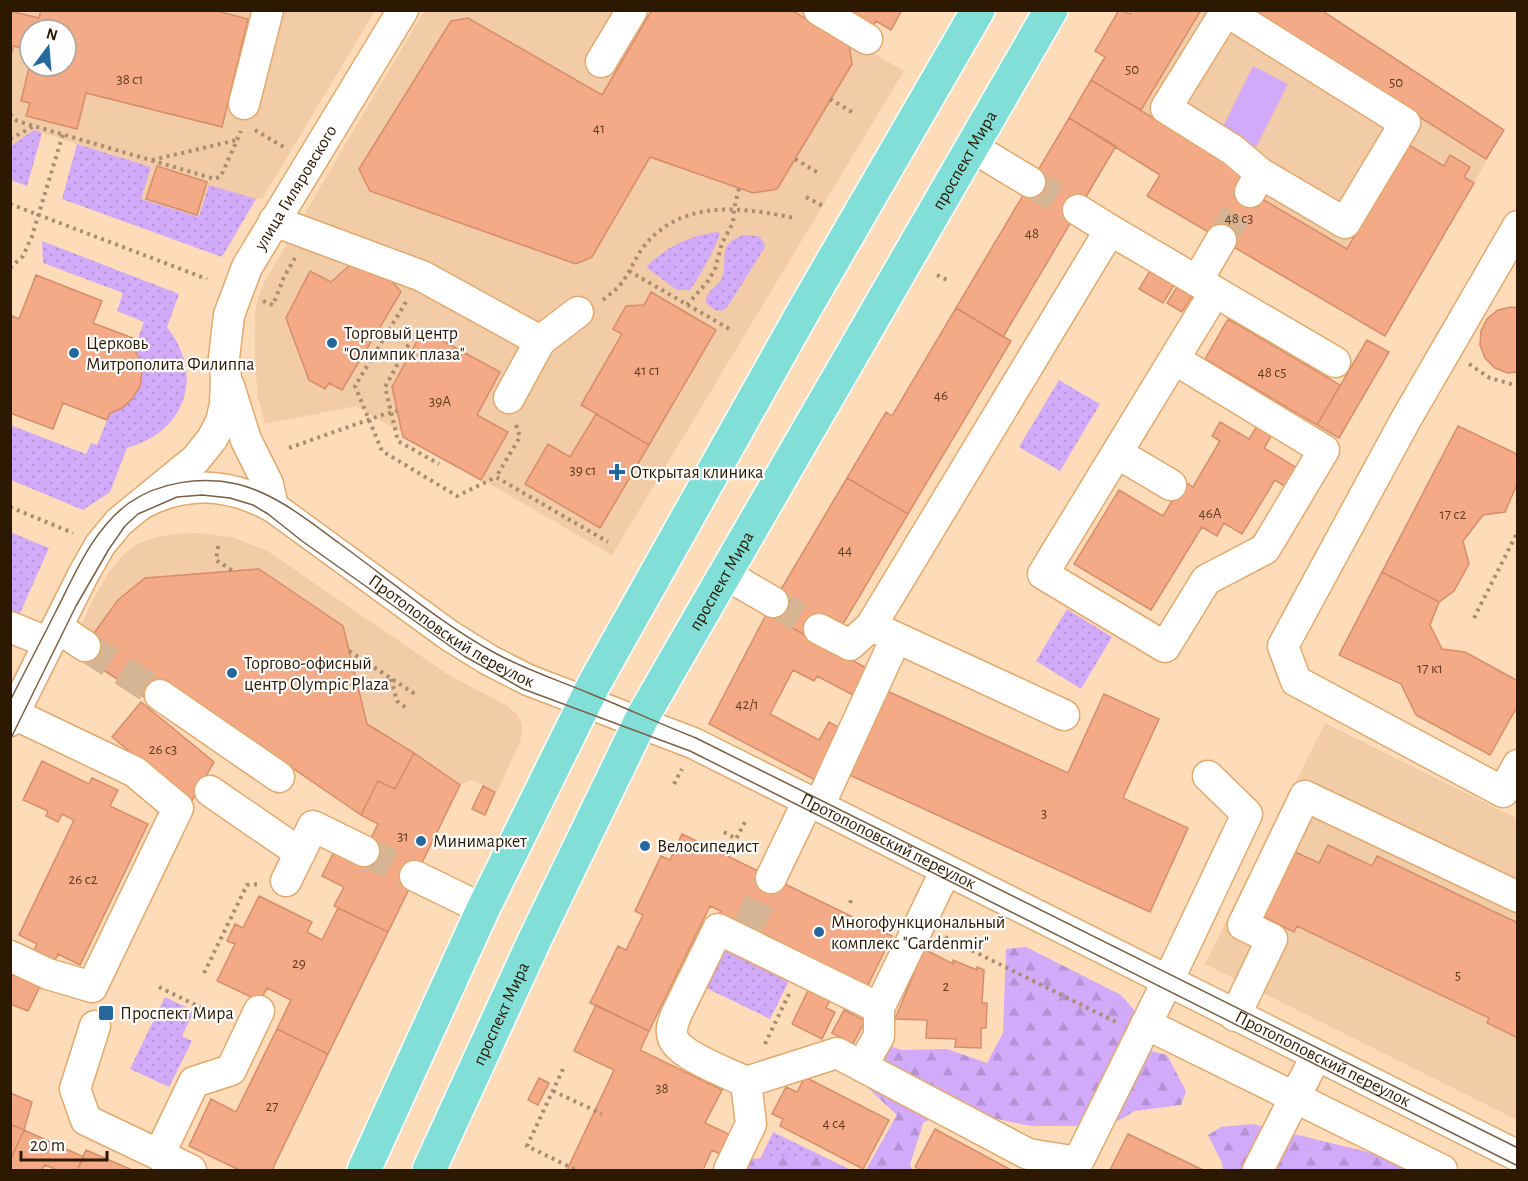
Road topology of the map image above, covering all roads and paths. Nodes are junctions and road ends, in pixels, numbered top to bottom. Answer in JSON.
{"nodes":[{"id":1,"x":268,"y":10,"type":"edge"},
{"id":2,"x":403,"y":10,"type":"edge"},
{"id":3,"x":632,"y":10,"type":"edge"},
{"id":4,"x":819,"y":10,"type":"edge"},
{"id":5,"x":978,"y":10,"type":"edge"},
{"id":6,"x":1051,"y":10,"type":"edge"},
{"id":7,"x":867,"y":39,"type":"dead end"},
{"id":8,"x":601,"y":62,"type":"dead end"},
{"id":9,"x":830,"y":99,"type":"dead end"},
{"id":10,"x":10,"y":114,"type":"edge"},
{"id":11,"x":244,"y":114,"type":"junction"},
{"id":12,"x":855,"y":114,"type":"dead end"},
{"id":13,"x":34,"y":126,"type":"junction"},
{"id":14,"x":63,"y":134,"type":"junction"},
{"id":15,"x":10,"y":139,"type":"edge"},
{"id":16,"x":237,"y":140,"type":"junction"},
{"id":17,"x":972,"y":147,"type":"junction"},
{"id":18,"x":288,"y":149,"type":"dead end"},
{"id":19,"x":795,"y":159,"type":"dead end"},
{"id":20,"x":151,"y":161,"type":"junction"},
{"id":21,"x":820,"y":174,"type":"dead end"},
{"id":22,"x":1030,"y":182,"type":"tunnel mouth"},
{"id":23,"x":1255,"y":183,"type":"joint"},
{"id":24,"x":740,"y":188,"type":"dead end"},
{"id":25,"x":807,"y":197,"type":"dead end"},
{"id":26,"x":10,"y":204,"type":"edge"},
{"id":27,"x":823,"y":206,"type":"dead end"},
{"id":28,"x":734,"y":209,"type":"junction"},
{"id":29,"x":1078,"y":210,"type":"tunnel mouth"},
{"id":30,"x":38,"y":215,"type":"junction"},
{"id":31,"x":794,"y":218,"type":"dead end"},
{"id":32,"x":274,"y":221,"type":"junction"},
{"id":33,"x":1518,"y":226,"type":"edge"},
{"id":34,"x":1110,"y":230,"type":"junction"},
{"id":35,"x":308,"y":234,"type":"junction"},
{"id":36,"x":1221,"y":240,"type":"tunnel mouth"},
{"id":37,"x":10,"y":268,"type":"edge"},
{"id":38,"x":629,"y":271,"type":"junction"},
{"id":39,"x":937,"y":275,"type":"dead end"},
{"id":40,"x":422,"y":276,"type":"junction"},
{"id":41,"x":207,"y":279,"type":"dead end"},
{"id":42,"x":947,"y":280,"type":"dead end"},
{"id":43,"x":1206,"y":286,"type":"junction"},
{"id":44,"x":273,"y":305,"type":"dead end"},
{"id":45,"x":687,"y":305,"type":"junction"},
{"id":46,"x":578,"y":312,"type":"joint"},
{"id":47,"x":733,"y":331,"type":"dead end"},
{"id":48,"x":412,"y":338,"type":"dead end"},
{"id":49,"x":540,"y":341,"type":"junction"},
{"id":50,"x":1447,"y":345,"type":"junction"},
{"id":51,"x":1174,"y":359,"type":"junction"},
{"id":52,"x":1335,"y":362,"type":"dead end"},
{"id":53,"x":226,"y":378,"type":"junction"},
{"id":54,"x":1518,"y":386,"type":"edge"},
{"id":55,"x":509,"y":398,"type":"joint"},
{"id":56,"x":397,"y":411,"type":"dead end"},
{"id":57,"x":391,"y":412,"type":"junction"},
{"id":58,"x":369,"y":419,"type":"junction"},
{"id":59,"x":289,"y":447,"type":"dead end"},
{"id":60,"x":1117,"y":453,"type":"junction"},
{"id":61,"x":439,"y":464,"type":"dead end"},
{"id":62,"x":496,"y":477,"type":"junction"},
{"id":63,"x":1171,"y":485,"type":"dead end"},
{"id":64,"x":141,"y":504,"type":"junction"},
{"id":65,"x":10,"y":507,"type":"edge"},
{"id":66,"x":273,"y":507,"type":"junction"},
{"id":67,"x":1518,"y":531,"type":"edge"},
{"id":68,"x":74,"y":533,"type":"dead end"},
{"id":69,"x":608,"y":542,"type":"dead end"},
{"id":70,"x":218,"y":546,"type":"dead end"},
{"id":71,"x":233,"y":571,"type":"dead end"},
{"id":72,"x":725,"y":574,"type":"junction"},
{"id":73,"x":773,"y":602,"type":"tunnel mouth"},
{"id":74,"x":1474,"y":618,"type":"dead end"},
{"id":75,"x":10,"y":627,"type":"edge"},
{"id":76,"x":819,"y":629,"type":"tunnel mouth"},
{"id":77,"x":884,"y":632,"type":"junction"},
{"id":78,"x":53,"y":635,"type":"junction"},
{"id":79,"x":85,"y":646,"type":"tunnel mouth"},
{"id":80,"x":349,"y":651,"type":"dead end"},
{"id":81,"x":391,"y":678,"type":"junction"},
{"id":82,"x":415,"y":694,"type":"dead end"},
{"id":83,"x":160,"y":695,"type":"tunnel mouth"},
{"id":84,"x":586,"y":702,"type":"junction"},
{"id":85,"x":406,"y":708,"type":"dead end"},
{"id":86,"x":1064,"y":715,"type":"dead end"},
{"id":87,"x":12,"y":718,"type":"edge"},
{"id":88,"x":640,"y":723,"type":"junction"},
{"id":89,"x":685,"y":762,"type":"dead end"},
{"id":90,"x":1518,"y":765,"type":"edge"},
{"id":91,"x":1208,"y":776,"type":"dead end"},
{"id":92,"x":279,"y":777,"type":"dead end"},
{"id":93,"x":674,"y":784,"type":"dead end"},
{"id":94,"x":210,"y":791,"type":"dead end"},
{"id":95,"x":1510,"y":796,"type":"edge"},
{"id":96,"x":814,"y":803,"type":"junction"},
{"id":97,"x":746,"y":820,"type":"dead end"},
{"id":98,"x":724,"y":832,"type":"dead end"},
{"id":99,"x":364,"y":851,"type":"tunnel mouth"},
{"id":100,"x":300,"y":854,"type":"junction"},
{"id":101,"x":946,"y":870,"type":"junction"},
{"id":102,"x":415,"y":876,"type":"tunnel mouth"},
{"id":103,"x":771,"y":878,"type":"tunnel mouth"},
{"id":104,"x":286,"y":880,"type":"joint"},
{"id":105,"x":1518,"y":897,"type":"edge"},
{"id":106,"x":483,"y":909,"type":"junction"},
{"id":107,"x":939,"y":934,"type":"dead end"},
{"id":108,"x":10,"y":956,"type":"edge"},
{"id":109,"x":801,"y":969,"type":"junction"},
{"id":110,"x":204,"y":973,"type":"dead end"},
{"id":111,"x":1167,"y":982,"type":"junction"},
{"id":112,"x":159,"y":987,"type":"dead end"},
{"id":113,"x":879,"y":1008,"type":"junction"},
{"id":114,"x":1235,"y":1016,"type":"junction"},
{"id":115,"x":254,"y":1021,"type":"joint"},
{"id":116,"x":96,"y":1026,"type":"dead end"},
{"id":117,"x":1143,"y":1030,"type":"junction"},
{"id":118,"x":1316,"y":1056,"type":"junction"},
{"id":119,"x":862,"y":1066,"type":"junction"},
{"id":120,"x":563,"y":1069,"type":"dead end"},
{"id":121,"x":746,"y":1082,"type":"junction"},
{"id":122,"x":553,"y":1091,"type":"junction"},
{"id":123,"x":1294,"y":1098,"type":"junction"},
{"id":124,"x":602,"y":1114,"type":"dead end"},
{"id":125,"x":1455,"y":1126,"type":"junction"},
{"id":126,"x":159,"y":1155,"type":"junction"},
{"id":127,"x":1518,"y":1156,"type":"edge"},
{"id":128,"x":1436,"y":1169,"type":"edge"},
{"id":129,"x":191,"y":1170,"type":"edge"},
{"id":130,"x":364,"y":1170,"type":"edge"},
{"id":131,"x":429,"y":1170,"type":"edge"},
{"id":132,"x":576,"y":1170,"type":"edge"},
{"id":133,"x":729,"y":1170,"type":"edge"},
{"id":134,"x":1258,"y":1170,"type":"edge"}],
"edges":[{"from":1,"to":11,"type":"street"},
{"from":2,"to":32,"type":"street","name":"улица Гиляровского"},
{"from":3,"to":8,"type":"street"},
{"from":4,"to":7,"type":"street"},
{"from":5,"to":84,"type":"main road"},
{"from":6,"to":17,"type":"main road","name":"проспект Мира"},
{"from":9,"to":12,"type":"path"},
{"from":10,"to":13,"type":"path"},
{"from":11,"to":16,"type":"path"},
{"from":11,"to":18,"type":"path"},
{"from":13,"to":14,"type":"path"},
{"from":13,"to":15,"type":"path"},
{"from":14,"to":20,"type":"path"},
{"from":14,"to":30,"type":"path"},
{"from":16,"to":20,"type":"path"},
{"from":16,"to":20,"type":"path"},
{"from":17,"to":22,"type":"street"},
{"from":17,"to":72,"type":"main road","name":"проспект Мира"},
{"from":19,"to":21,"type":"path"},
{"from":23,"to":23,"type":"street"},
{"from":24,"to":28,"type":"path"},
{"from":25,"to":27,"type":"path"},
{"from":26,"to":30,"type":"path"},
{"from":28,"to":31,"type":"path"},
{"from":28,"to":38,"type":"path"},
{"from":28,"to":45,"type":"path"},
{"from":29,"to":34,"type":"street"},
{"from":30,"to":37,"type":"path"},
{"from":30,"to":41,"type":"path"},
{"from":32,"to":35,"type":"street"},
{"from":32,"to":53,"type":"street","name":"улица Гиляровского"},
{"from":33,"to":50,"type":"street"},
{"from":34,"to":43,"type":"street"},
{"from":34,"to":77,"type":"street"},
{"from":35,"to":40,"type":"street"},
{"from":35,"to":44,"type":"path"},
{"from":36,"to":43,"type":"street"},
{"from":38,"to":45,"type":"path"},
{"from":38,"to":46,"type":"path"},
{"from":39,"to":42,"type":"path"},
{"from":40,"to":49,"type":"street"},
{"from":40,"to":58,"type":"path"},
{"from":43,"to":51,"type":"street"},
{"from":43,"to":52,"type":"street"},
{"from":45,"to":47,"type":"path"},
{"from":46,"to":49,"type":"street"},
{"from":48,"to":57,"type":"path"},
{"from":49,"to":55,"type":"street"},
{"from":50,"to":54,"type":"path"},
{"from":50,"to":95,"type":"street"},
{"from":51,"to":60,"type":"street"},
{"from":51,"to":60,"type":"street"},
{"from":53,"to":64,"type":"street","name":"улица Гиляровского"},
{"from":53,"to":66,"type":"street","name":"улица Гиляровского"},
{"from":55,"to":62,"type":"path"},
{"from":56,"to":57,"type":"path"},
{"from":57,"to":58,"type":"path"},
{"from":57,"to":61,"type":"path"},
{"from":58,"to":59,"type":"path"},
{"from":58,"to":62,"type":"path"},
{"from":60,"to":63,"type":"street"},
{"from":62,"to":69,"type":"path"},
{"from":64,"to":66,"type":"street","name":"улица Гиляровского"},
{"from":64,"to":78,"type":"street","name":"улица Гиляровского"},
{"from":65,"to":68,"type":"path"},
{"from":66,"to":84,"type":"street","name":"Протопоповский переулок"},
{"from":67,"to":74,"type":"path"},
{"from":70,"to":71,"type":"path"},
{"from":72,"to":73,"type":"street"},
{"from":72,"to":88,"type":"main road","name":"проспект Мира"},
{"from":75,"to":78,"type":"street"},
{"from":76,"to":77,"type":"street"},
{"from":77,"to":86,"type":"street"},
{"from":77,"to":96,"type":"street"},
{"from":78,"to":79,"type":"street"},
{"from":78,"to":87,"type":"street","name":"улица Гиляровского"},
{"from":80,"to":81,"type":"path"},
{"from":81,"to":82,"type":"path"},
{"from":81,"to":85,"type":"path"},
{"from":83,"to":92,"type":"street"},
{"from":84,"to":88,"type":"street","name":"Протопоповский переулок"},
{"from":84,"to":106,"type":"main road"},
{"from":87,"to":108,"type":"street"},
{"from":88,"to":96,"type":"street","name":"Протопоповский переулок"},
{"from":88,"to":131,"type":"main road","name":"проспект Мира"},
{"from":89,"to":93,"type":"path"},
{"from":90,"to":95,"type":"street"},
{"from":91,"to":111,"type":"street"},
{"from":94,"to":100,"type":"street"},
{"from":96,"to":101,"type":"street","name":"Протопоповский переулок"},
{"from":96,"to":103,"type":"street"},
{"from":97,"to":98,"type":"path"},
{"from":99,"to":100,"type":"street"},
{"from":100,"to":104,"type":"street"},
{"from":101,"to":111,"type":"street","name":"Протопоповский переулок"},
{"from":101,"to":113,"type":"street"},
{"from":102,"to":106,"type":"street"},
{"from":104,"to":110,"type":"path"},
{"from":105,"to":114,"type":"street"},
{"from":106,"to":130,"type":"main road"},
{"from":107,"to":117,"type":"path"},
{"from":109,"to":113,"type":"street"},
{"from":109,"to":121,"type":"path"},
{"from":109,"to":121,"type":"street"},
{"from":111,"to":114,"type":"street","name":"Протопоповский переулок"},
{"from":111,"to":117,"type":"street"},
{"from":112,"to":115,"type":"path"},
{"from":113,"to":119,"type":"street"},
{"from":114,"to":118,"type":"street","name":"Протопоповский переулок"},
{"from":115,"to":126,"type":"street"},
{"from":116,"to":126,"type":"street"},
{"from":117,"to":119,"type":"street"},
{"from":117,"to":123,"type":"street"},
{"from":118,"to":123,"type":"street"},
{"from":118,"to":125,"type":"street","name":"Протопоповский переулок"},
{"from":119,"to":121,"type":"street"},
{"from":120,"to":122,"type":"path"},
{"from":121,"to":133,"type":"street"},
{"from":122,"to":124,"type":"path"},
{"from":122,"to":132,"type":"path"},
{"from":123,"to":128,"type":"street"},
{"from":123,"to":134,"type":"street"},
{"from":125,"to":127,"type":"street","name":"Протопоповский переулок"},
{"from":125,"to":128,"type":"street"},
{"from":126,"to":129,"type":"street"}]}
